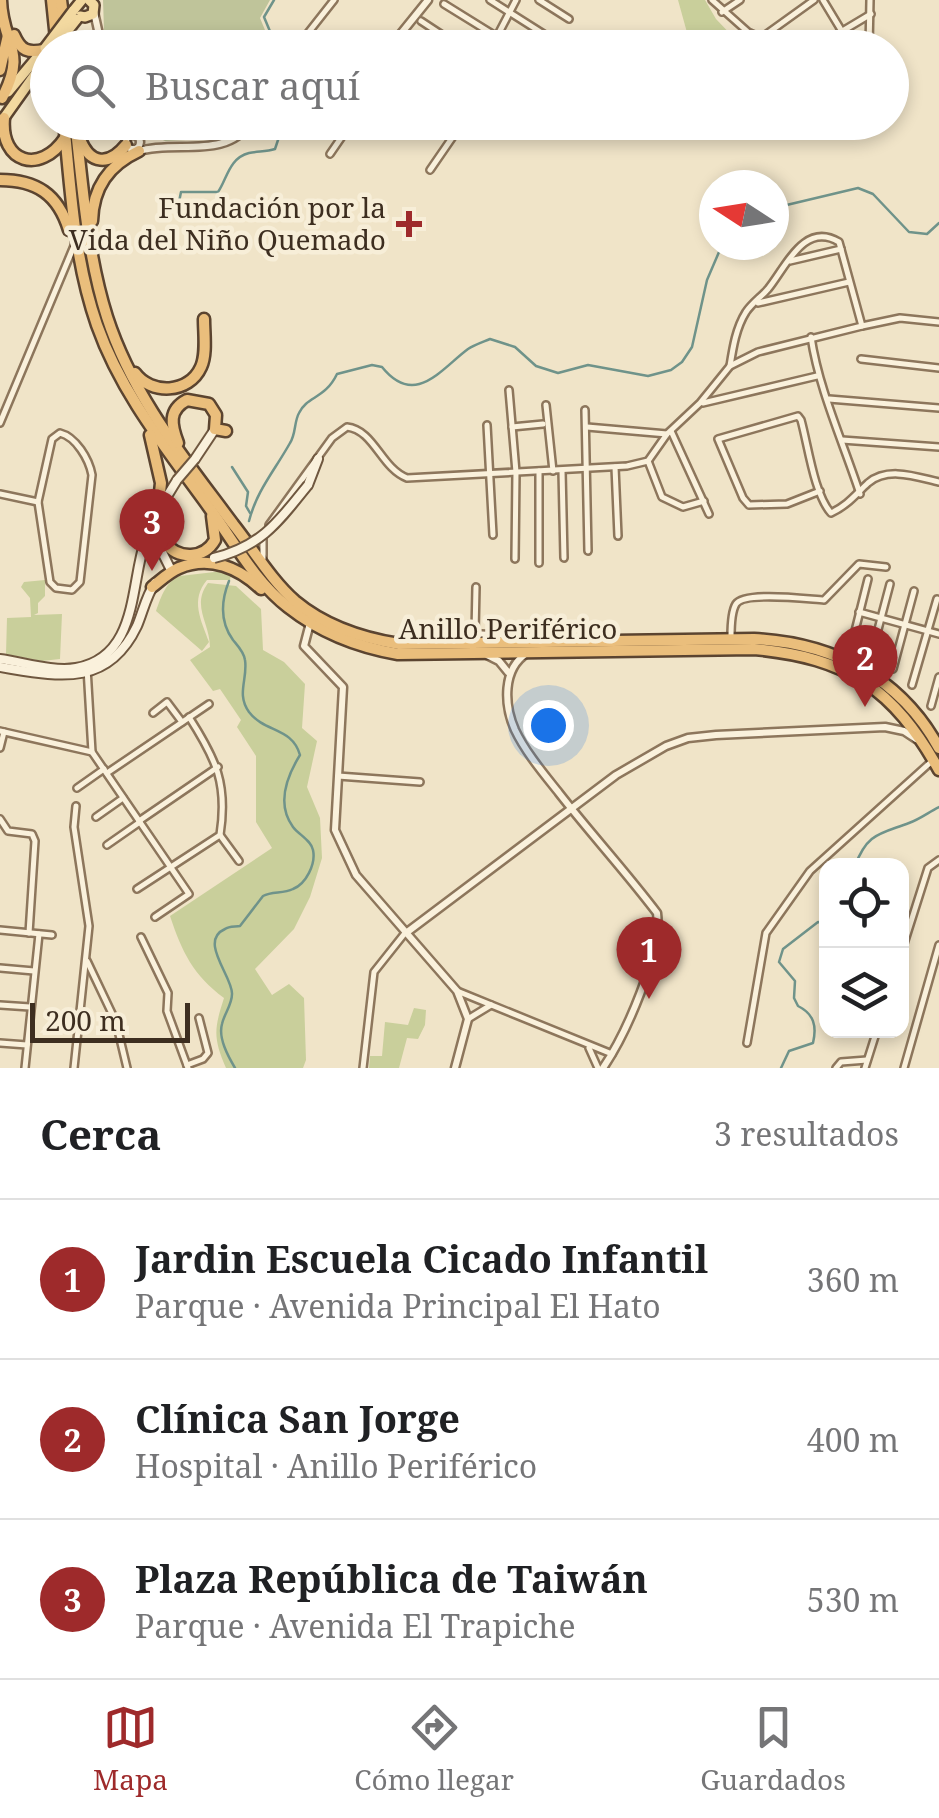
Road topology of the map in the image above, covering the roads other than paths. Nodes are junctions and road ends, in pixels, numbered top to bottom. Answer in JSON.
{"nodes":[{"id":1,"x":4,"y":0,"type":"edge"},
{"id":2,"x":50,"y":0,"type":"edge"},
{"id":3,"x":90,"y":0,"type":"edge"},
{"id":4,"x":334,"y":0,"type":"edge"},
{"id":5,"x":428,"y":0,"type":"edge"},
{"id":6,"x":490,"y":0,"type":"edge"},
{"id":7,"x":516,"y":0,"type":"edge"},
{"id":8,"x":539,"y":0,"type":"edge"},
{"id":9,"x":712,"y":0,"type":"edge"},
{"id":10,"x":740,"y":0,"type":"edge"},
{"id":11,"x":814,"y":0,"type":"edge"},
{"id":12,"x":823,"y":0,"type":"edge"},
{"id":13,"x":870,"y":0,"type":"edge"},
{"id":14,"x":444,"y":4,"type":"dead end"},
{"id":15,"x":76,"y":8,"type":"edge"},
{"id":16,"x":510,"y":12,"type":"junction"},
{"id":17,"x":722,"y":12,"type":"junction"},
{"id":18,"x":870,"y":14,"type":"junction"},
{"id":19,"x":570,"y":19,"type":"dead end"},
{"id":20,"x":421,"y":21,"type":"dead end"},
{"id":21,"x":842,"y":29,"type":"joint"},
{"id":22,"x":53,"y":30,"type":"edge"},
{"id":23,"x":62,"y":30,"type":"edge"},
{"id":24,"x":97,"y":30,"type":"edge"},
{"id":25,"x":311,"y":30,"type":"edge"},
{"id":26,"x":403,"y":30,"type":"edge"},
{"id":27,"x":435,"y":30,"type":"edge"},
{"id":28,"x":485,"y":30,"type":"edge"},
{"id":29,"x":499,"y":30,"type":"edge"},
{"id":30,"x":538,"y":30,"type":"edge"},
{"id":31,"x":749,"y":30,"type":"edge"},
{"id":32,"x":772,"y":30,"type":"edge"},
{"id":33,"x":870,"y":30,"type":"edge"},
{"id":34,"x":9,"y":34,"type":"junction"},
{"id":35,"x":30,"y":52,"type":"edge"},
{"id":36,"x":0,"y":70,"type":"edge"},
{"id":37,"x":30,"y":70,"type":"edge"},
{"id":38,"x":30,"y":79,"type":"edge"},
{"id":39,"x":1,"y":99,"type":"edge"},
{"id":40,"x":2,"y":121,"type":"edge"},
{"id":41,"x":64,"y":140,"type":"edge"},
{"id":42,"x":66,"y":140,"type":"edge"},
{"id":43,"x":78,"y":140,"type":"edge"},
{"id":44,"x":81,"y":140,"type":"edge"},
{"id":45,"x":136,"y":140,"type":"edge"},
{"id":46,"x":236,"y":140,"type":"edge"},
{"id":47,"x":340,"y":140,"type":"edge"},
{"id":48,"x":450,"y":140,"type":"edge"},
{"id":49,"x":137,"y":143,"type":"junction"},
{"id":50,"x":330,"y":154,"type":"dead end"},
{"id":51,"x":430,"y":170,"type":"dead end"},
{"id":52,"x":0,"y":180,"type":"edge"},
{"id":53,"x":75,"y":242,"type":"junction"},
{"id":54,"x":841,"y":249,"type":"junction"},
{"id":55,"x":91,"y":252,"type":"junction"},
{"id":56,"x":788,"y":262,"type":"junction"},
{"id":57,"x":83,"y":276,"type":"junction"},
{"id":58,"x":60,"y":277,"type":"junction"},
{"id":59,"x":849,"y":282,"type":"junction"},
{"id":60,"x":754,"y":304,"type":"junction"},
{"id":61,"x":204,"y":319,"type":"dead end"},
{"id":62,"x":939,"y":322,"type":"edge"},
{"id":63,"x":862,"y":326,"type":"junction"},
{"id":64,"x":810,"y":337,"type":"junction"},
{"id":65,"x":122,"y":357,"type":"junction"},
{"id":66,"x":862,"y":359,"type":"dead end"},
{"id":67,"x":730,"y":366,"type":"junction"},
{"id":68,"x":200,"y":368,"type":"junction"},
{"id":69,"x":939,"y":368,"type":"edge"},
{"id":70,"x":213,"y":376,"type":"dead end"},
{"id":71,"x":817,"y":376,"type":"junction"},
{"id":72,"x":509,"y":390,"type":"dead end"},
{"id":73,"x":829,"y":399,"type":"junction"},
{"id":74,"x":700,"y":403,"type":"junction"},
{"id":75,"x":546,"y":404,"type":"dead end"},
{"id":76,"x":939,"y":408,"type":"edge"},
{"id":77,"x":585,"y":410,"type":"dead end"},
{"id":78,"x":145,"y":420,"type":"junction"},
{"id":79,"x":0,"y":423,"type":"edge"},
{"id":80,"x":543,"y":424,"type":"dead end"},
{"id":81,"x":487,"y":425,"type":"dead end"},
{"id":82,"x":512,"y":427,"type":"junction"},
{"id":83,"x":587,"y":427,"type":"junction"},
{"id":84,"x":220,"y":430,"type":"joint"},
{"id":85,"x":669,"y":433,"type":"junction"},
{"id":86,"x":842,"y":440,"type":"junction"},
{"id":87,"x":939,"y":447,"type":"edge"},
{"id":88,"x":189,"y":458,"type":"junction"},
{"id":89,"x":318,"y":459,"type":"junction"},
{"id":90,"x":648,"y":461,"type":"junction"},
{"id":91,"x":615,"y":467,"type":"junction"},
{"id":92,"x":586,"y":469,"type":"junction"},
{"id":93,"x":554,"y":471,"type":"junction"},
{"id":94,"x":562,"y":471,"type":"junction"},
{"id":95,"x":516,"y":472,"type":"junction"},
{"id":96,"x":539,"y":472,"type":"junction"},
{"id":97,"x":492,"y":474,"type":"junction"},
{"id":98,"x":939,"y":482,"type":"edge"},
{"id":99,"x":820,"y":491,"type":"junction"},
{"id":100,"x":0,"y":494,"type":"edge"},
{"id":101,"x":860,"y":494,"type":"junction"},
{"id":102,"x":704,"y":501,"type":"junction"},
{"id":103,"x":38,"y":502,"type":"junction"},
{"id":104,"x":208,"y":506,"type":"junction"},
{"id":105,"x":160,"y":513,"type":"junction"},
{"id":106,"x":709,"y":514,"type":"dead end"},
{"id":107,"x":239,"y":531,"type":"junction"},
{"id":108,"x":265,"y":531,"type":"junction"},
{"id":109,"x":493,"y":534,"type":"dead end"},
{"id":110,"x":618,"y":536,"type":"dead end"},
{"id":111,"x":588,"y":551,"type":"dead end"},
{"id":112,"x":162,"y":553,"type":"junction"},
{"id":113,"x":564,"y":558,"type":"dead end"},
{"id":114,"x":516,"y":559,"type":"dead end"},
{"id":115,"x":139,"y":563,"type":"junction"},
{"id":116,"x":539,"y":564,"type":"dead end"},
{"id":117,"x":265,"y":565,"type":"junction"},
{"id":118,"x":886,"y":566,"type":"dead end"},
{"id":119,"x":170,"y":568,"type":"junction"},
{"id":120,"x":868,"y":579,"type":"dead end"},
{"id":121,"x":890,"y":584,"type":"dead end"},
{"id":122,"x":136,"y":587,"type":"junction"},
{"id":123,"x":476,"y":587,"type":"dead end"},
{"id":124,"x":150,"y":589,"type":"junction"},
{"id":125,"x":914,"y":591,"type":"dead end"},
{"id":126,"x":937,"y":599,"type":"edge"},
{"id":127,"x":860,"y":612,"type":"junction"},
{"id":128,"x":881,"y":619,"type":"junction"},
{"id":129,"x":306,"y":620,"type":"junction"},
{"id":130,"x":905,"y":626,"type":"junction"},
{"id":131,"x":925,"y":630,"type":"junction"},
{"id":132,"x":450,"y":632,"type":"dead end"},
{"id":133,"x":475,"y":633,"type":"junction"},
{"id":134,"x":939,"y":634,"type":"edge"},
{"id":135,"x":730,"y":640,"type":"junction"},
{"id":136,"x":851,"y":647,"type":"dead end"},
{"id":137,"x":527,"y":648,"type":"junction"},
{"id":138,"x":476,"y":654,"type":"junction"},
{"id":139,"x":871,"y":656,"type":"dead end"},
{"id":140,"x":0,"y":659,"type":"edge"},
{"id":141,"x":0,"y":667,"type":"edge"},
{"id":142,"x":87,"y":669,"type":"junction"},
{"id":143,"x":893,"y":669,"type":"dead end"},
{"id":144,"x":508,"y":673,"type":"junction"},
{"id":145,"x":939,"y":677,"type":"edge"},
{"id":146,"x":912,"y":685,"type":"dead end"},
{"id":147,"x":892,"y":701,"type":"junction"},
{"id":148,"x":210,"y":704,"type":"dead end"},
{"id":149,"x":931,"y":706,"type":"dead end"},
{"id":150,"x":153,"y":713,"type":"dead end"},
{"id":151,"x":190,"y":717,"type":"junction"},
{"id":152,"x":182,"y":722,"type":"junction"},
{"id":153,"x":884,"y":727,"type":"junction"},
{"id":154,"x":2,"y":732,"type":"edge"},
{"id":155,"x":0,"y":748,"type":"edge"},
{"id":156,"x":92,"y":752,"type":"junction"},
{"id":157,"x":935,"y":757,"type":"edge"},
{"id":158,"x":218,"y":767,"type":"junction"},
{"id":159,"x":105,"y":771,"type":"junction"},
{"id":160,"x":335,"y":776,"type":"junction"},
{"id":161,"x":420,"y":782,"type":"dead end"},
{"id":162,"x":77,"y":788,"type":"dead end"},
{"id":163,"x":123,"y":798,"type":"junction"},
{"id":164,"x":76,"y":806,"type":"dead end"},
{"id":165,"x":571,"y":808,"type":"junction"},
{"id":166,"x":96,"y":816,"type":"dead end"},
{"id":167,"x":0,"y":819,"type":"edge"},
{"id":168,"x":140,"y":821,"type":"junction"},
{"id":169,"x":220,"y":835,"type":"junction"},
{"id":170,"x":107,"y":844,"type":"dead end"},
{"id":171,"x":939,"y":860,"type":"edge"},
{"id":172,"x":238,"y":861,"type":"dead end"},
{"id":173,"x":171,"y":867,"type":"junction"},
{"id":174,"x":137,"y":889,"type":"dead end"},
{"id":175,"x":155,"y":918,"type":"dead end"},
{"id":176,"x":0,"y":930,"type":"edge"},
{"id":177,"x":29,"y":933,"type":"junction"},
{"id":178,"x":406,"y":933,"type":"junction"},
{"id":179,"x":38,"y":934,"type":"junction"},
{"id":180,"x":52,"y":936,"type":"dead end"},
{"id":181,"x":141,"y":937,"type":"dead end"},
{"id":182,"x":939,"y":945,"type":"edge"},
{"id":183,"x":903,"y":948,"type":"edge"},
{"id":184,"x":86,"y":959,"type":"junction"},
{"id":185,"x":0,"y":968,"type":"edge"},
{"id":186,"x":34,"y":971,"type":"junction"},
{"id":187,"x":457,"y":991,"type":"junction"},
{"id":188,"x":0,"y":1005,"type":"edge"},
{"id":189,"x":491,"y":1005,"type":"junction"},
{"id":190,"x":30,"y":1007,"type":"junction"},
{"id":191,"x":199,"y":1018,"type":"dead end"},
{"id":192,"x":468,"y":1019,"type":"junction"},
{"id":193,"x":874,"y":1038,"type":"edge"},
{"id":194,"x":0,"y":1043,"type":"edge"},
{"id":195,"x":747,"y":1044,"type":"dead end"},
{"id":196,"x":27,"y":1045,"type":"junction"},
{"id":197,"x":587,"y":1045,"type":"junction"},
{"id":198,"x":612,"y":1054,"type":"junction"},
{"id":199,"x":867,"y":1060,"type":"junction"},
{"id":200,"x":188,"y":1067,"type":"edge"},
{"id":201,"x":24,"y":1068,"type":"edge"},
{"id":202,"x":74,"y":1068,"type":"edge"},
{"id":203,"x":127,"y":1068,"type":"edge"},
{"id":204,"x":362,"y":1068,"type":"edge"},
{"id":205,"x":455,"y":1068,"type":"edge"},
{"id":206,"x":601,"y":1068,"type":"edge"},
{"id":207,"x":836,"y":1068,"type":"edge"},
{"id":208,"x":865,"y":1068,"type":"edge"},
{"id":209,"x":904,"y":1068,"type":"edge"}],
"edges":[{"from":1,"to":34,"type":"highway"},
{"from":1,"to":35,"type":"highway"},
{"from":2,"to":22,"type":"highway"},
{"from":3,"to":15,"type":"main road"},
{"from":4,"to":25,"type":"street"},
{"from":5,"to":26,"type":"street"},
{"from":6,"to":16,"type":"street"},
{"from":7,"to":16,"type":"street"},
{"from":8,"to":19,"type":"street"},
{"from":9,"to":17,"type":"street"},
{"from":10,"to":17,"type":"street"},
{"from":11,"to":32,"type":"street"},
{"from":12,"to":21,"type":"street"},
{"from":13,"to":18,"type":"street"},
{"from":14,"to":28,"type":"street"},
{"from":15,"to":23,"type":"main road","bridge":true},
{"from":15,"to":24,"type":"street"},
{"from":16,"to":29,"type":"street"},
{"from":16,"to":30,"type":"street"},
{"from":17,"to":31,"type":"street"},
{"from":18,"to":21,"type":"street"},
{"from":18,"to":33,"type":"street"},
{"from":20,"to":27,"type":"street"},
{"from":34,"to":36,"type":"highway"},
{"from":34,"to":39,"type":"highway"},
{"from":37,"to":39,"type":"main road"},
{"from":38,"to":40,"type":"main road"},
{"from":40,"to":41,"type":"highway"},
{"from":42,"to":53,"type":"highway","name":"Anillo Periférico"},
{"from":43,"to":55,"type":"highway","name":"Anillo Periférico"},
{"from":44,"to":49,"type":"highway"},
{"from":45,"to":49,"type":"street"},
{"from":46,"to":49,"type":"street"},
{"from":47,"to":50,"type":"street"},
{"from":48,"to":51,"type":"street"},
{"from":49,"to":55,"type":"highway"},
{"from":52,"to":53,"type":"highway"},
{"from":53,"to":57,"type":"highway","name":"Anillo Periférico"},
{"from":53,"to":58,"type":"street"},
{"from":54,"to":56,"type":"street"},
{"from":54,"to":56,"type":"street"},
{"from":54,"to":59,"type":"street"},
{"from":55,"to":65,"type":"highway","name":"Anillo Periférico"},
{"from":56,"to":60,"type":"street"},
{"from":57,"to":58,"type":"street"},
{"from":57,"to":78,"type":"highway","name":"Anillo Periférico"},
{"from":58,"to":79,"type":"street"},
{"from":59,"to":60,"type":"street"},
{"from":59,"to":63,"type":"street"},
{"from":60,"to":67,"type":"street"},
{"from":61,"to":68,"type":"highway"},
{"from":62,"to":63,"type":"street"},
{"from":63,"to":64,"type":"street"},
{"from":64,"to":67,"type":"street"},
{"from":64,"to":71,"type":"street"},
{"from":65,"to":68,"type":"highway"},
{"from":65,"to":88,"type":"highway","name":"Anillo Periférico"},
{"from":66,"to":69,"type":"street"},
{"from":67,"to":74,"type":"street"},
{"from":68,"to":70,"type":"highway"},
{"from":71,"to":73,"type":"street"},
{"from":71,"to":74,"type":"street"},
{"from":72,"to":82,"type":"street"},
{"from":73,"to":76,"type":"street"},
{"from":73,"to":86,"type":"street"},
{"from":74,"to":85,"type":"street"},
{"from":75,"to":93,"type":"street"},
{"from":77,"to":83,"type":"street"},
{"from":78,"to":104,"type":"highway","name":"Anillo Periférico"},
{"from":78,"to":105,"type":"highway"},
{"from":80,"to":82,"type":"street"},
{"from":81,"to":97,"type":"street"},
{"from":82,"to":95,"type":"street"},
{"from":83,"to":85,"type":"street"},
{"from":83,"to":92,"type":"street"},
{"from":84,"to":88,"type":"main road"},
{"from":84,"to":88,"type":"highway"},
{"from":85,"to":90,"type":"street"},
{"from":85,"to":102,"type":"street"},
{"from":86,"to":87,"type":"street"},
{"from":86,"to":101,"type":"street"},
{"from":88,"to":105,"type":"main road","bridge":true},
{"from":88,"to":107,"type":"highway","name":"Anillo Periférico"},
{"from":89,"to":97,"type":"street"},
{"from":89,"to":108,"type":"street"},
{"from":89,"to":119,"type":"main road","bridge":true},
{"from":90,"to":91,"type":"street"},
{"from":90,"to":102,"type":"street"},
{"from":91,"to":92,"type":"street"},
{"from":91,"to":110,"type":"street"},
{"from":92,"to":94,"type":"street"},
{"from":92,"to":111,"type":"street"},
{"from":93,"to":94,"type":"street"},
{"from":93,"to":96,"type":"street"},
{"from":94,"to":113,"type":"street"},
{"from":95,"to":96,"type":"street"},
{"from":95,"to":97,"type":"street"},
{"from":95,"to":114,"type":"street"},
{"from":96,"to":116,"type":"street"},
{"from":97,"to":109,"type":"street"},
{"from":98,"to":101,"type":"street"},
{"from":99,"to":99,"type":"street"},
{"from":99,"to":101,"type":"street"},
{"from":100,"to":103,"type":"street"},
{"from":102,"to":106,"type":"street"},
{"from":103,"to":103,"type":"street"},
{"from":104,"to":105,"type":"highway"},
{"from":104,"to":129,"type":"highway","name":"Anillo Periférico"},
{"from":105,"to":112,"type":"main road"},
{"from":105,"to":115,"type":"main road"},
{"from":107,"to":108,"type":"street"},
{"from":107,"to":117,"type":"highway","name":"Anillo Periférico"},
{"from":108,"to":117,"type":"street"},
{"from":112,"to":115,"type":"main road"},
{"from":112,"to":119,"type":"main road"},
{"from":115,"to":122,"type":"main road"},
{"from":117,"to":137,"type":"highway","name":"Anillo Periférico"},
{"from":118,"to":135,"type":"street"},
{"from":119,"to":124,"type":"main road"},
{"from":120,"to":127,"type":"street"},
{"from":121,"to":128,"type":"street"},
{"from":122,"to":124,"type":"main road"},
{"from":122,"to":142,"type":"main road"},
{"from":123,"to":133,"type":"street"},
{"from":124,"to":129,"type":"highway"},
{"from":124,"to":142,"type":"main road"},
{"from":125,"to":130,"type":"street"},
{"from":126,"to":131,"type":"street"},
{"from":127,"to":128,"type":"street"},
{"from":127,"to":136,"type":"street"},
{"from":128,"to":130,"type":"street"},
{"from":128,"to":139,"type":"street"},
{"from":129,"to":138,"type":"highway","name":"Anillo Periférico"},
{"from":129,"to":160,"type":"street"},
{"from":130,"to":131,"type":"street"},
{"from":130,"to":143,"type":"street"},
{"from":131,"to":134,"type":"street"},
{"from":131,"to":146,"type":"street"},
{"from":132,"to":133,"type":"street"},
{"from":133,"to":137,"type":"street"},
{"from":135,"to":137,"type":"highway","name":"Anillo Periférico"},
{"from":135,"to":157,"type":"highway","name":"Anillo Periférico"},
{"from":137,"to":138,"type":"highway","name":"Anillo Periférico"},
{"from":137,"to":144,"type":"street"},
{"from":137,"to":147,"type":"highway","name":"Anillo Periférico"},
{"from":138,"to":144,"type":"street"},
{"from":140,"to":142,"type":"main road"},
{"from":141,"to":142,"type":"main road"},
{"from":142,"to":156,"type":"street"},
{"from":144,"to":165,"type":"street"},
{"from":145,"to":149,"type":"street"},
{"from":147,"to":153,"type":"street"},
{"from":147,"to":157,"type":"highway","name":"Anillo Periférico"},
{"from":148,"to":151,"type":"street"},
{"from":150,"to":152,"type":"street"},
{"from":151,"to":152,"type":"street"},
{"from":151,"to":158,"type":"street"},
{"from":152,"to":159,"type":"street"},
{"from":153,"to":157,"type":"street"},
{"from":153,"to":165,"type":"street"},
{"from":154,"to":155,"type":"street"},
{"from":154,"to":156,"type":"street"},
{"from":156,"to":159,"type":"street"},
{"from":157,"to":195,"type":"street"},
{"from":158,"to":168,"type":"street"},
{"from":158,"to":169,"type":"street"},
{"from":159,"to":162,"type":"street"},
{"from":159,"to":163,"type":"street"},
{"from":160,"to":161,"type":"street"},
{"from":160,"to":178,"type":"street"},
{"from":163,"to":166,"type":"street"},
{"from":163,"to":168,"type":"street"},
{"from":164,"to":184,"type":"street"},
{"from":165,"to":178,"type":"street"},
{"from":165,"to":198,"type":"street"},
{"from":167,"to":177,"type":"street"},
{"from":168,"to":170,"type":"street"},
{"from":168,"to":173,"type":"street"},
{"from":169,"to":172,"type":"street"},
{"from":169,"to":173,"type":"street"},
{"from":171,"to":183,"type":"street"},
{"from":173,"to":174,"type":"street"},
{"from":173,"to":175,"type":"street"},
{"from":176,"to":177,"type":"street"},
{"from":177,"to":179,"type":"street"},
{"from":178,"to":187,"type":"street"},
{"from":178,"to":204,"type":"street"},
{"from":179,"to":180,"type":"street"},
{"from":179,"to":186,"type":"street"},
{"from":181,"to":200,"type":"street"},
{"from":182,"to":209,"type":"street"},
{"from":184,"to":202,"type":"street"},
{"from":184,"to":203,"type":"street"},
{"from":185,"to":186,"type":"street"},
{"from":186,"to":190,"type":"street"},
{"from":187,"to":189,"type":"street"},
{"from":187,"to":192,"type":"street"},
{"from":188,"to":190,"type":"street"},
{"from":189,"to":192,"type":"street"},
{"from":189,"to":197,"type":"street"},
{"from":190,"to":196,"type":"street"},
{"from":191,"to":200,"type":"street"},
{"from":192,"to":205,"type":"street"},
{"from":193,"to":199,"type":"street"},
{"from":194,"to":196,"type":"street"},
{"from":196,"to":201,"type":"street"},
{"from":197,"to":198,"type":"street"},
{"from":197,"to":206,"type":"street"},
{"from":198,"to":206,"type":"street"},
{"from":199,"to":207,"type":"street"},
{"from":199,"to":208,"type":"street"}]}
